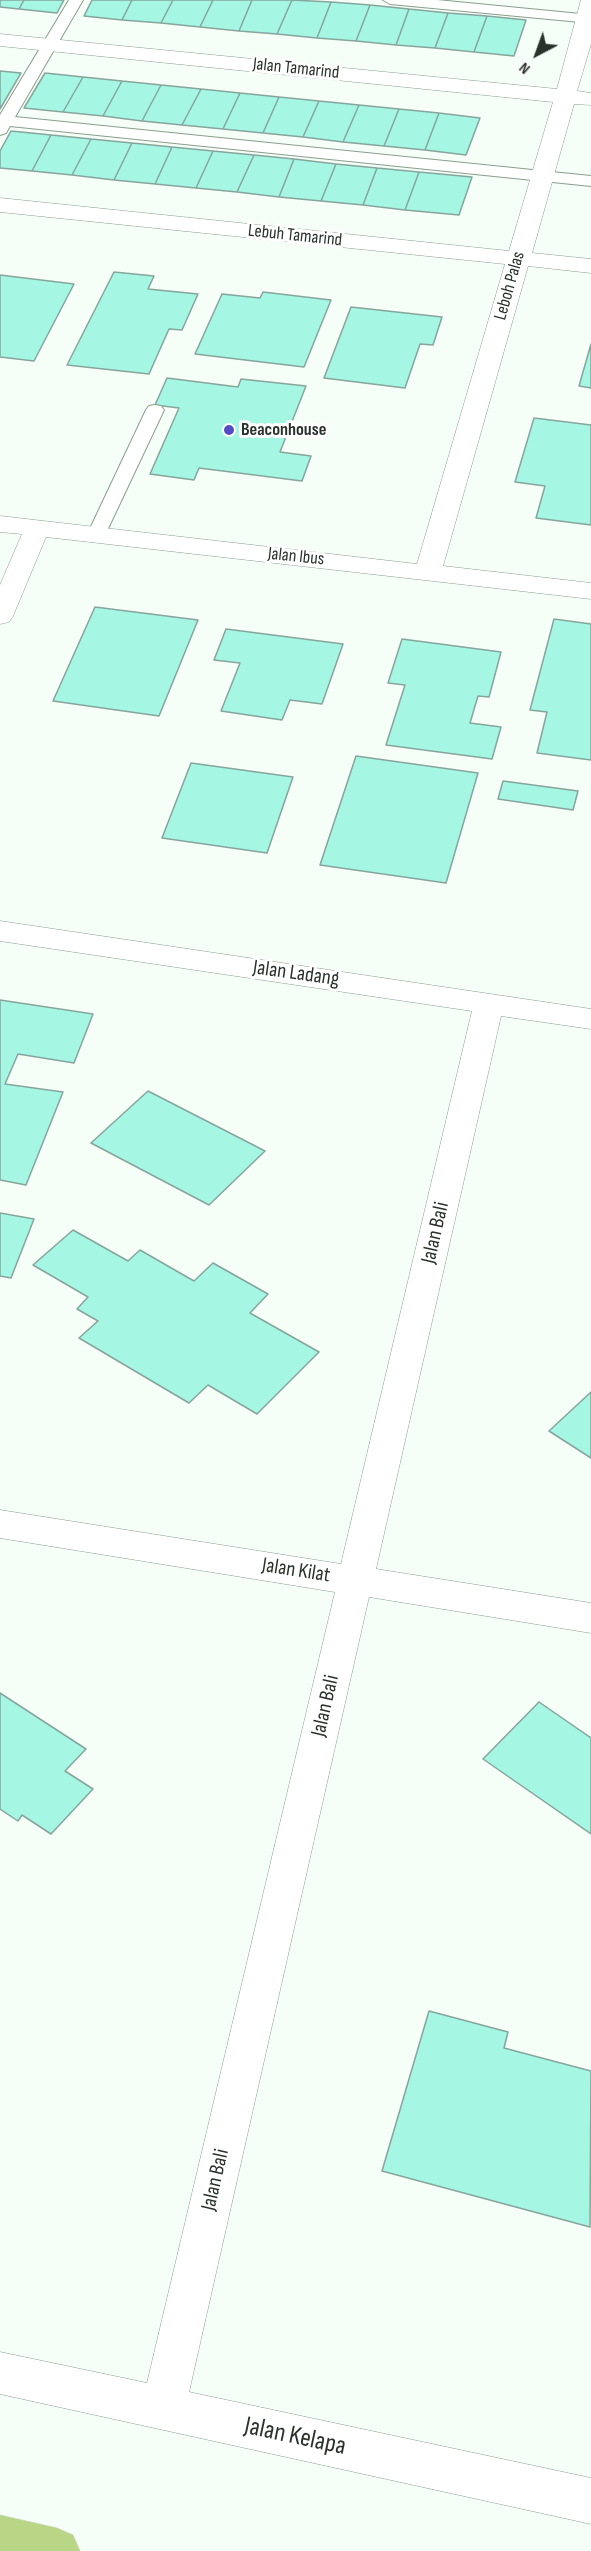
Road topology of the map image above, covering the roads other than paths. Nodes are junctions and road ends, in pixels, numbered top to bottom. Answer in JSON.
{"nodes":[{"id":1,"x":76,"y":0,"type":"edge"},
{"id":2,"x":390,"y":0,"type":"edge"},
{"id":3,"x":590,"y":12,"type":"edge"},
{"id":4,"x":0,"y":40,"type":"edge"},
{"id":5,"x":50,"y":45,"type":"junction"},
{"id":6,"x":564,"y":96,"type":"junction"},
{"id":7,"x":591,"y":99,"type":"edge"},
{"id":8,"x":2,"y":124,"type":"edge"},
{"id":9,"x":542,"y":176,"type":"junction"},
{"id":10,"x":591,"y":181,"type":"edge"},
{"id":11,"x":0,"y":205,"type":"edge"},
{"id":12,"x":518,"y":259,"type":"junction"},
{"id":13,"x":591,"y":266,"type":"edge"},
{"id":14,"x":155,"y":410,"type":"dead end"},
{"id":15,"x":0,"y":524,"type":"edge"},
{"id":16,"x":37,"y":528,"type":"junction"},
{"id":17,"x":96,"y":535,"type":"junction"},
{"id":18,"x":428,"y":572,"type":"junction"},
{"id":19,"x":591,"y":591,"type":"edge"},
{"id":20,"x":0,"y":616,"type":"edge"},
{"id":21,"x":0,"y":931,"type":"edge"},
{"id":22,"x":489,"y":1004,"type":"junction"},
{"id":23,"x":591,"y":1019,"type":"edge"},
{"id":24,"x":0,"y":1524,"type":"edge"},
{"id":25,"x":355,"y":1581,"type":"junction"},
{"id":26,"x":591,"y":1618,"type":"edge"},
{"id":27,"x":0,"y":2373,"type":"edge"},
{"id":28,"x":163,"y":2409,"type":"junction"},
{"id":29,"x":591,"y":2501,"type":"edge"},
{"id":30,"x":0,"y":2538,"type":"edge"},
{"id":31,"x":57,"y":2551,"type":"edge"}],
"edges":[{"from":1,"to":5,"type":"lane"},
{"from":2,"to":3,"type":"lane"},
{"from":3,"to":6,"type":"street","name":"Leboh Palas"},
{"from":4,"to":5,"type":"street","name":"Jalan Tamarind"},
{"from":5,"to":6,"type":"street","name":"Jalan Tamarind"},
{"from":5,"to":8,"type":"lane"},
{"from":6,"to":7,"type":"street","name":"Jalan Tamarind"},
{"from":6,"to":9,"type":"street","name":"Leboh Palas"},
{"from":8,"to":9,"type":"lane"},
{"from":9,"to":10,"type":"lane"},
{"from":9,"to":12,"type":"street","name":"Leboh Palas"},
{"from":11,"to":12,"type":"street","name":"Lebuh Tamarind"},
{"from":12,"to":13,"type":"street","name":"Lebuh Tamarind"},
{"from":12,"to":18,"type":"street","name":"Leboh Palas"},
{"from":14,"to":17,"type":"lane"},
{"from":15,"to":16,"type":"street","name":"Jalan Ibus"},
{"from":16,"to":17,"type":"street","name":"Jalan Ibus"},
{"from":16,"to":20,"type":"street"},
{"from":17,"to":18,"type":"street","name":"Jalan Ibus"},
{"from":18,"to":19,"type":"street","name":"Jalan Ibus"},
{"from":21,"to":22,"type":"street","name":"Jalan Ladang"},
{"from":22,"to":23,"type":"street","name":"Jalan Ladang"},
{"from":22,"to":25,"type":"street","name":"Jalan Bali"},
{"from":24,"to":25,"type":"street","name":"Jalan Kilat"},
{"from":25,"to":26,"type":"street","name":"Jalan Kilat"},
{"from":25,"to":28,"type":"street","name":"Jalan Bali"},
{"from":27,"to":28,"type":"street","name":"Jalan Kelapa"},
{"from":28,"to":29,"type":"street","name":"Jalan Kelapa"},
{"from":30,"to":31,"type":"highway"}]}
